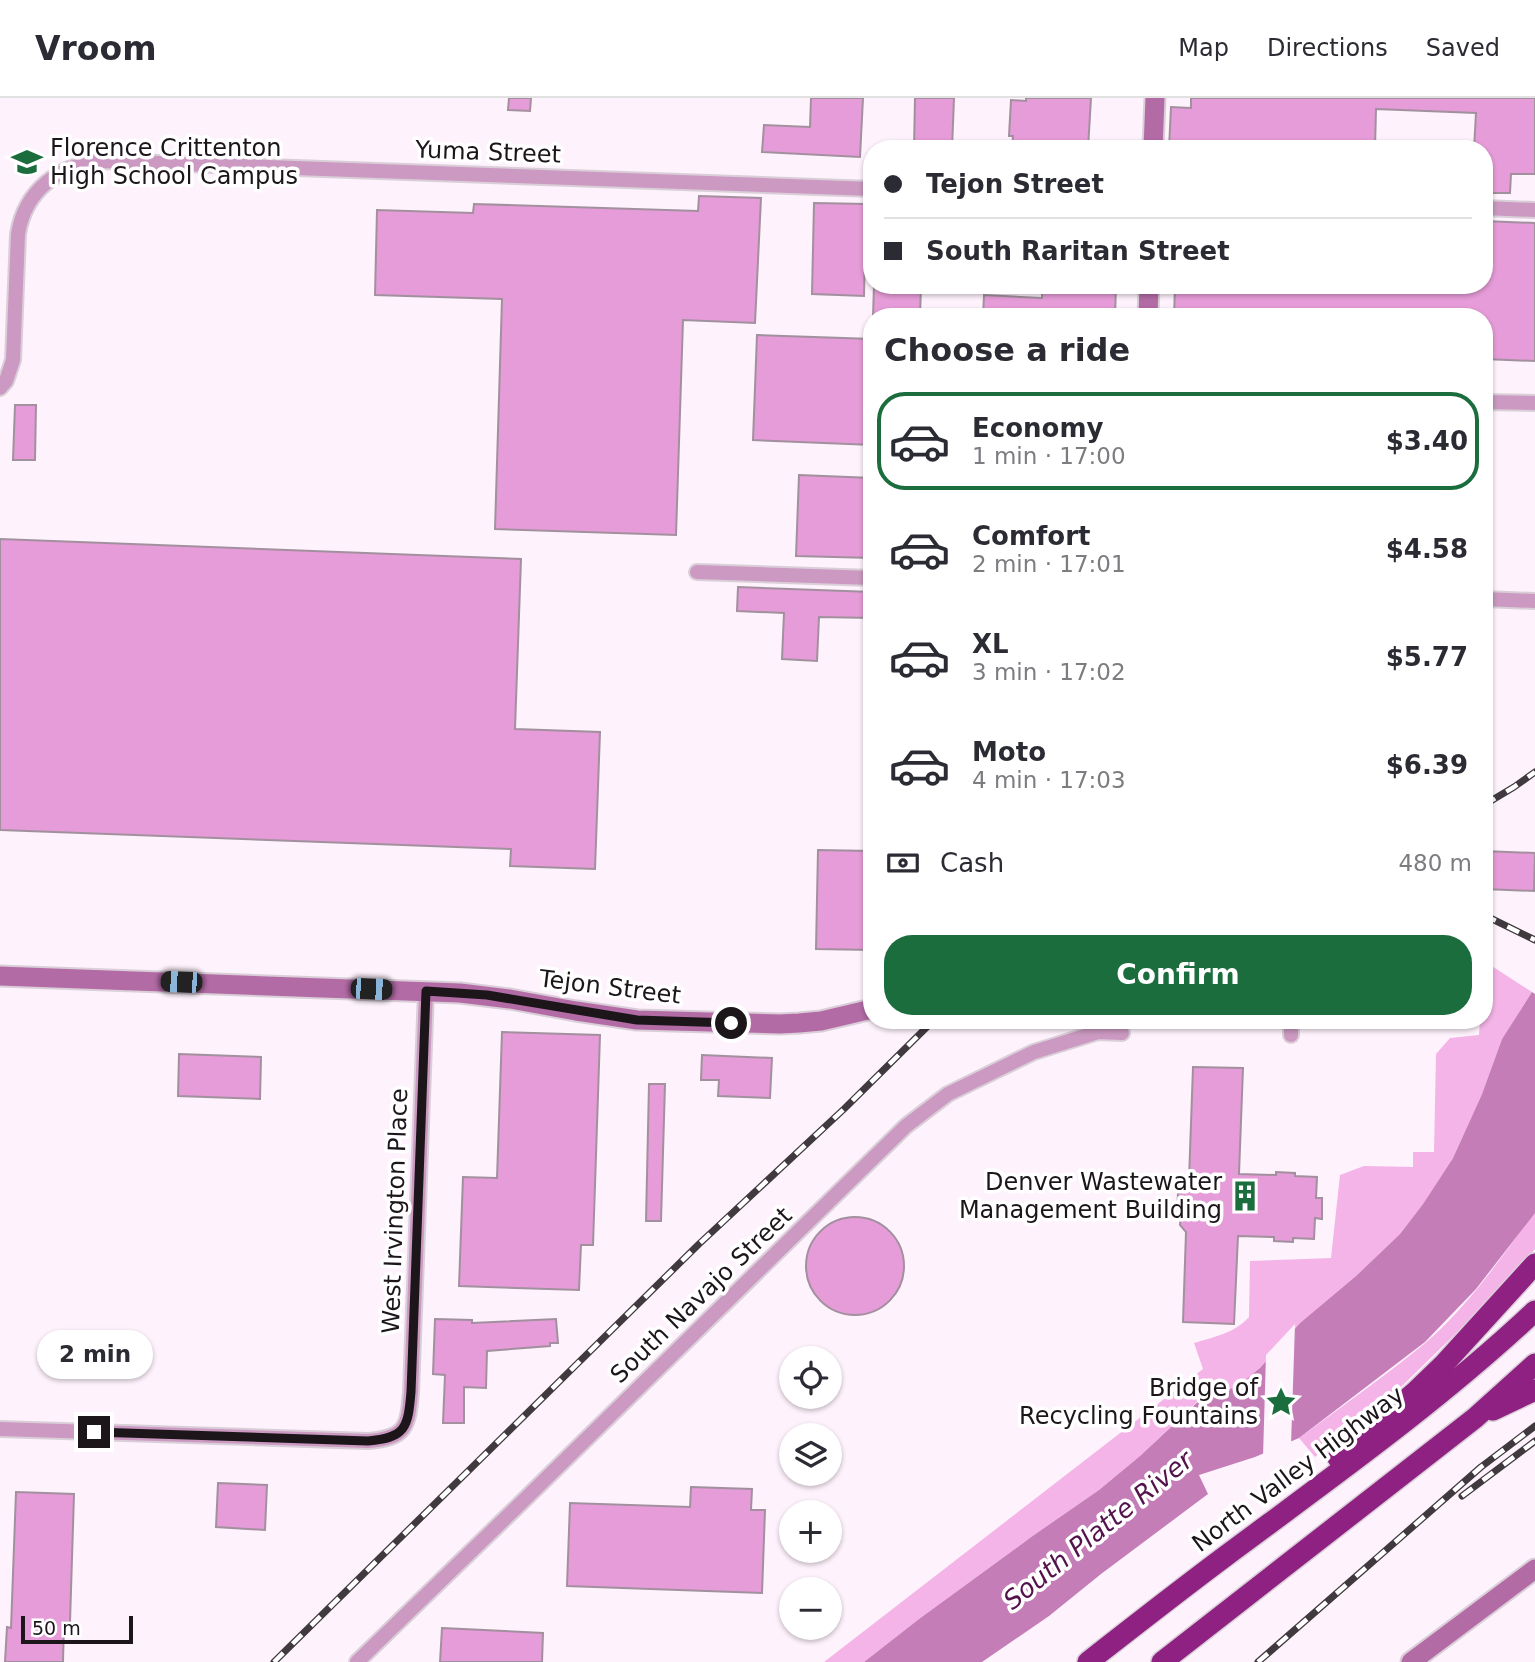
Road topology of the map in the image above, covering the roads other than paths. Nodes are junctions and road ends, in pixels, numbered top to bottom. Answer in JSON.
{"nodes":[{"id":1,"x":1155,"y":98,"type":"edge"},
{"id":2,"x":1153,"y":140,"type":"edge"},
{"id":3,"x":863,"y":189,"type":"edge"},
{"id":4,"x":1493,"y":208,"type":"edge"},
{"id":5,"x":1535,"y":210,"type":"edge"},
{"id":6,"x":0,"y":388,"type":"edge"},
{"id":7,"x":1493,"y":402,"type":"edge"},
{"id":8,"x":1535,"y":404,"type":"edge"},
{"id":9,"x":697,"y":572,"type":"dead end"},
{"id":10,"x":863,"y":578,"type":"edge"},
{"id":11,"x":1493,"y":599,"type":"edge"},
{"id":12,"x":1535,"y":601,"type":"edge"},
{"id":13,"x":0,"y":976,"type":"edge"},
{"id":14,"x":426,"y":991,"type":"junction"},
{"id":15,"x":863,"y":1011,"type":"edge"},
{"id":16,"x":1122,"y":1033,"type":"dead end"},
{"id":17,"x":1535,"y":1264,"type":"edge"},
{"id":18,"x":1535,"y":1311,"type":"edge"},
{"id":19,"x":1535,"y":1364,"type":"edge"},
{"id":20,"x":1535,"y":1390,"type":"edge"},
{"id":21,"x":1475,"y":1418,"type":"junction"},
{"id":22,"x":0,"y":1429,"type":"edge"},
{"id":23,"x":1225,"y":1556,"type":"junction"},
{"id":24,"x":1535,"y":1569,"type":"edge"},
{"id":25,"x":357,"y":1662,"type":"edge"},
{"id":26,"x":1088,"y":1662,"type":"edge"},
{"id":27,"x":1162,"y":1662,"type":"edge"},
{"id":28,"x":1411,"y":1662,"type":"edge"}],
"edges":[{"from":1,"to":2,"type":"street"},
{"from":3,"to":6,"type":"street","name":"Yuma Street"},
{"from":4,"to":5,"type":"street"},
{"from":7,"to":8,"type":"street"},
{"from":9,"to":10,"type":"street"},
{"from":11,"to":12,"type":"street"},
{"from":13,"to":14,"type":"street","name":"Tejon Street"},
{"from":14,"to":15,"type":"street","name":"Tejon Street"},
{"from":14,"to":22,"type":"street","name":"West Irvington Place"},
{"from":16,"to":25,"type":"street","name":"South Navajo Street"},
{"from":17,"to":23,"type":"highway"},
{"from":18,"to":23,"type":"highway","name":"North Valley Highway"},
{"from":19,"to":21,"type":"highway"},
{"from":20,"to":21,"type":"highway"},
{"from":21,"to":27,"type":"highway"},
{"from":23,"to":26,"type":"highway","name":"North Valley Highway"},
{"from":24,"to":28,"type":"street"}]}
